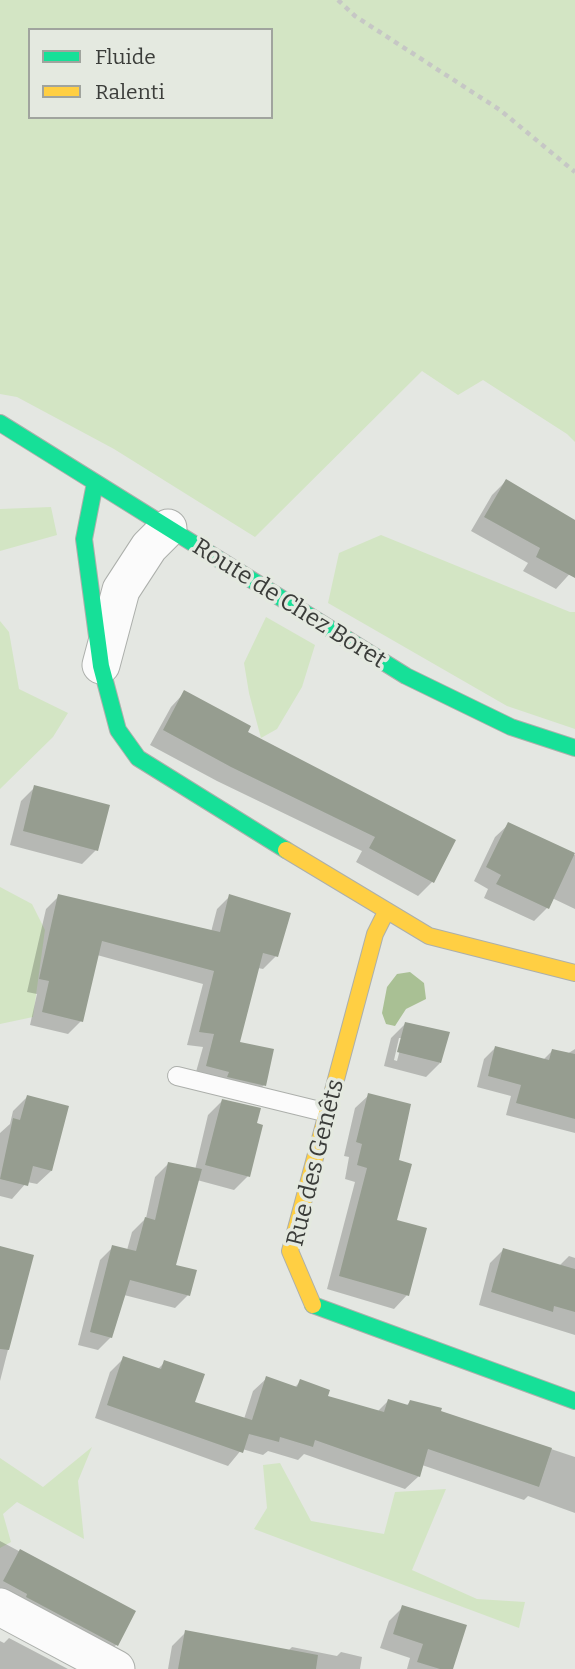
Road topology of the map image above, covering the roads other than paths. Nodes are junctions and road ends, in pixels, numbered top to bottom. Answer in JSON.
{"nodes":[{"id":1,"x":5,"y":432,"type":"edge"},
{"id":2,"x":95,"y":483,"type":"junction"},
{"id":3,"x":168,"y":528,"type":"junction"},
{"id":4,"x":101,"y":666,"type":"junction"},
{"id":5,"x":575,"y":748,"type":"edge"},
{"id":6,"x":386,"y":912,"type":"junction"},
{"id":7,"x":575,"y":973,"type":"edge"},
{"id":8,"x":177,"y":1076,"type":"dead end"},
{"id":9,"x":328,"y":1113,"type":"junction"},
{"id":10,"x":575,"y":1401,"type":"edge"},
{"id":11,"x":0,"y":1606,"type":"edge"},
{"id":12,"x":116,"y":1669,"type":"edge"}],
"edges":[{"from":1,"to":2,"type":"street","name":"Route de Chez Boret"},
{"from":2,"to":3,"type":"street","name":"Route de Chez Boret"},
{"from":2,"to":4,"type":"street"},
{"from":3,"to":4,"type":"street"},
{"from":3,"to":5,"type":"street","name":"Route de Chez Boret"},
{"from":4,"to":6,"type":"street"},
{"from":6,"to":7,"type":"street"},
{"from":6,"to":9,"type":"street","name":"Rue des Genêts"},
{"from":8,"to":9,"type":"lane"},
{"from":9,"to":10,"type":"street","name":"Rue des Genêts"},
{"from":11,"to":12,"type":"street"}]}
